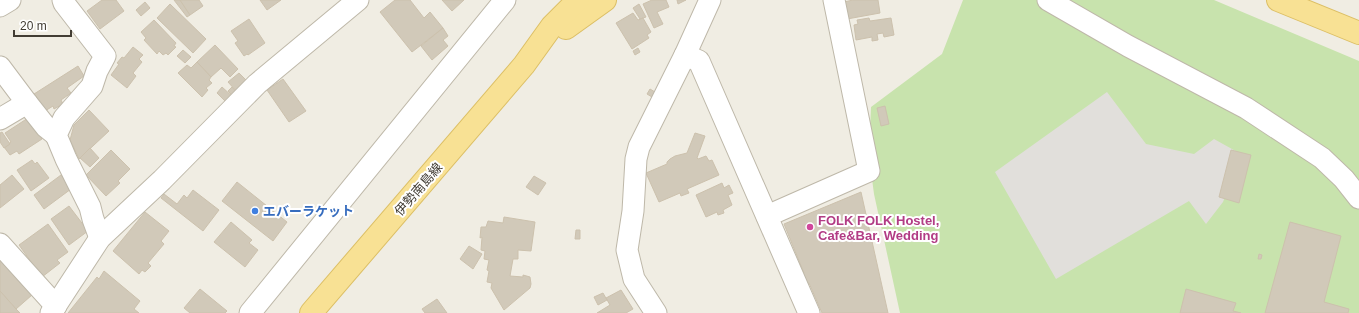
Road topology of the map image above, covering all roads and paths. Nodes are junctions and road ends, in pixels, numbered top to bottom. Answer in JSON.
{"nodes":[{"id":1,"x":10,"y":0,"type":"edge"},
{"id":2,"x":64,"y":0,"type":"edge"},
{"id":3,"x":358,"y":0,"type":"edge"},
{"id":4,"x":505,"y":0,"type":"edge"},
{"id":5,"x":578,"y":0,"type":"edge"},
{"id":6,"x":605,"y":0,"type":"edge"},
{"id":7,"x":710,"y":0,"type":"edge"},
{"id":8,"x":834,"y":0,"type":"edge"},
{"id":9,"x":1048,"y":0,"type":"edge"},
{"id":10,"x":1278,"y":0,"type":"edge"},
{"id":11,"x":0,"y":6,"type":"edge"},
{"id":12,"x":1359,"y":32,"type":"edge"},
{"id":13,"x":685,"y":55,"type":"junction"},
{"id":14,"x":524,"y":65,"type":"junction"},
{"id":15,"x":0,"y":67,"type":"edge"},
{"id":16,"x":27,"y":103,"type":"junction"},
{"id":17,"x":0,"y":119,"type":"edge"},
{"id":18,"x":56,"y":135,"type":"junction"},
{"id":19,"x":1359,"y":198,"type":"edge"},
{"id":20,"x":767,"y":216,"type":"junction"},
{"id":21,"x":100,"y":238,"type":"junction"},
{"id":22,"x":0,"y":244,"type":"edge"},
{"id":23,"x":53,"y":310,"type":"edge"},
{"id":24,"x":250,"y":313,"type":"edge"},
{"id":25,"x":311,"y":313,"type":"edge"},
{"id":26,"x":656,"y":313,"type":"edge"},
{"id":27,"x":809,"y":313,"type":"edge"}],
"edges":[{"from":1,"to":11,"type":"street"},
{"from":2,"to":18,"type":"street"},
{"from":3,"to":21,"type":"street"},
{"from":4,"to":24,"type":"street"},
{"from":5,"to":14,"type":"main road","name":"伊勢南島線"},
{"from":6,"to":14,"type":"main road","name":"伊勢南島線"},
{"from":7,"to":13,"type":"street"},
{"from":8,"to":20,"type":"street"},
{"from":9,"to":19,"type":"street"},
{"from":10,"to":12,"type":"main road"},
{"from":13,"to":20,"type":"street"},
{"from":13,"to":26,"type":"street"},
{"from":14,"to":25,"type":"main road","name":"伊勢南島線"},
{"from":15,"to":16,"type":"street"},
{"from":16,"to":17,"type":"street"},
{"from":16,"to":18,"type":"street"},
{"from":18,"to":21,"type":"street"},
{"from":20,"to":27,"type":"street"},
{"from":21,"to":23,"type":"street"},
{"from":22,"to":23,"type":"street"}]}
